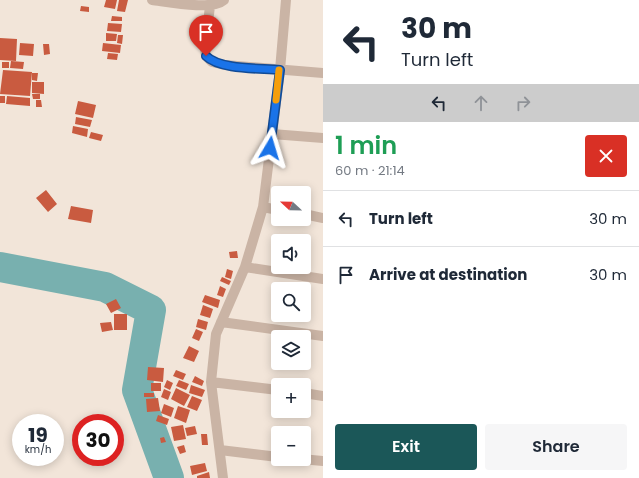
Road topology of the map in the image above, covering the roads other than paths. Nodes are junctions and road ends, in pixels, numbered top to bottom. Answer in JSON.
{"nodes":[{"id":1,"x":152,"y":0,"type":"edge"},
{"id":2,"x":224,"y":0,"type":"edge"},
{"id":3,"x":286,"y":0,"type":"edge"},
{"id":4,"x":210,"y":6,"type":"junction"},
{"id":5,"x":280,"y":70,"type":"junction"},
{"id":6,"x":323,"y":73,"type":"edge"},
{"id":7,"x":272,"y":134,"type":"junction"},
{"id":8,"x":323,"y":138,"type":"edge"},
{"id":9,"x":262,"y":207,"type":"junction"},
{"id":10,"x":271,"y":209,"type":"edge"},
{"id":11,"x":311,"y":215,"type":"edge"},
{"id":12,"x":323,"y":218,"type":"edge"},
{"id":13,"x":245,"y":267,"type":"junction"},
{"id":14,"x":323,"y":279,"type":"edge"},
{"id":15,"x":221,"y":322,"type":"junction"},
{"id":16,"x":323,"y":336,"type":"edge"},
{"id":17,"x":211,"y":382,"type":"junction"},
{"id":18,"x":271,"y":389,"type":"edge"},
{"id":19,"x":311,"y":395,"type":"edge"},
{"id":20,"x":323,"y":396,"type":"edge"},
{"id":21,"x":220,"y":450,"type":"junction"},
{"id":22,"x":271,"y":456,"type":"edge"},
{"id":23,"x":311,"y":460,"type":"edge"},
{"id":24,"x":323,"y":461,"type":"edge"},
{"id":25,"x":223,"y":478,"type":"edge"}],
"edges":[{"from":1,"to":4,"type":"street"},
{"from":2,"to":4,"type":"street"},
{"from":3,"to":5,"type":"street"},
{"from":4,"to":5,"type":"street"},
{"from":5,"to":6,"type":"street"},
{"from":5,"to":7,"type":"street"},
{"from":7,"to":8,"type":"street"},
{"from":7,"to":9,"type":"street"},
{"from":9,"to":10,"type":"street"},
{"from":9,"to":13,"type":"street"},
{"from":11,"to":12,"type":"street"},
{"from":13,"to":14,"type":"street"},
{"from":13,"to":15,"type":"street"},
{"from":15,"to":16,"type":"street"},
{"from":15,"to":17,"type":"street"},
{"from":17,"to":18,"type":"street"},
{"from":17,"to":21,"type":"street"},
{"from":19,"to":20,"type":"street"},
{"from":21,"to":22,"type":"street"},
{"from":21,"to":25,"type":"street"},
{"from":23,"to":24,"type":"street"}]}
